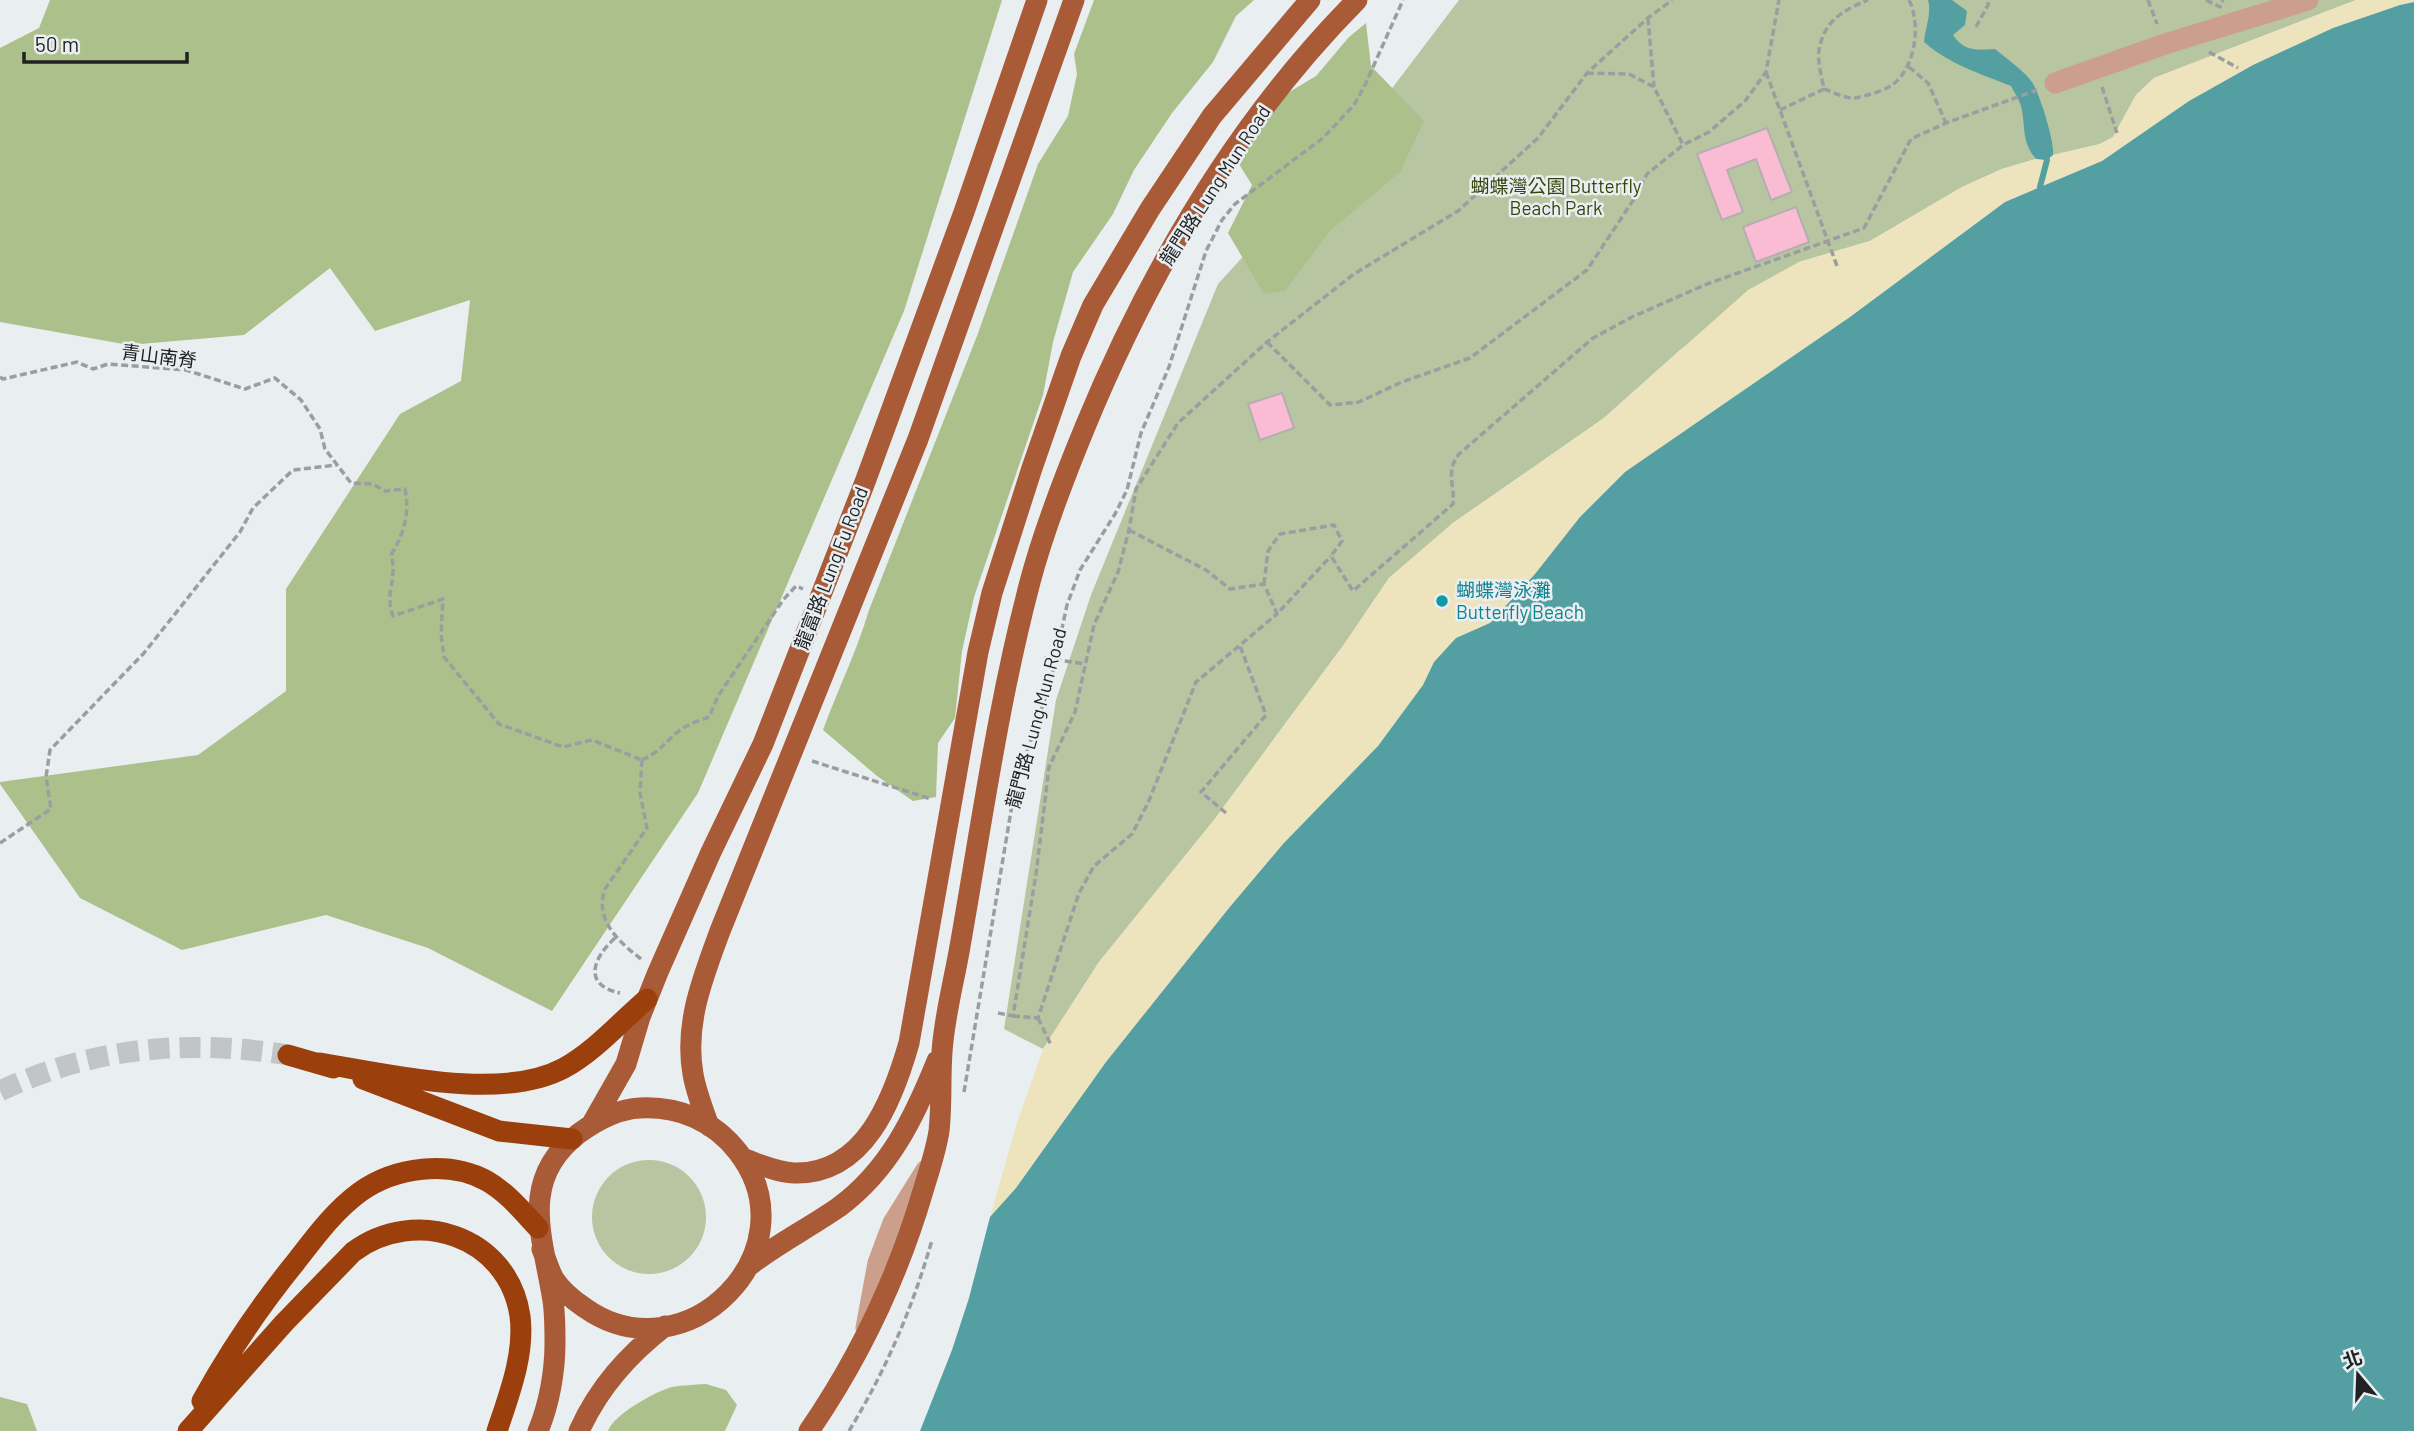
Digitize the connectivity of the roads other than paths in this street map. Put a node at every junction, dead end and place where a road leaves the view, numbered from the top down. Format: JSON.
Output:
{"nodes":[{"id":1,"x":1037,"y":0,"type":"edge"},
{"id":2,"x":1074,"y":0,"type":"edge"},
{"id":3,"x":1310,"y":0,"type":"edge"},
{"id":4,"x":1357,"y":0,"type":"edge"},
{"id":5,"x":2308,"y":0,"type":"edge"},
{"id":6,"x":2055,"y":83,"type":"road end"},
{"id":7,"x":639,"y":997,"type":"junction"},
{"id":8,"x":909,"y":1043,"type":"joint"},
{"id":9,"x":942,"y":1048,"type":"junction"},
{"id":10,"x":288,"y":1055,"type":"tunnel mouth"},
{"id":11,"x":320,"y":1063,"type":"junction"},
{"id":12,"x":593,"y":1122,"type":"junction"},
{"id":13,"x":709,"y":1126,"type":"junction"},
{"id":14,"x":572,"y":1139,"type":"junction"},
{"id":15,"x":742,"y":1158,"type":"junction"},
{"id":16,"x":540,"y":1239,"type":"junction"},
{"id":17,"x":747,"y":1267,"type":"junction"},
{"id":18,"x":666,"y":1326,"type":"junction"},
{"id":19,"x":186,"y":1431,"type":"edge"},
{"id":20,"x":498,"y":1431,"type":"edge"},
{"id":21,"x":538,"y":1431,"type":"edge"},
{"id":22,"x":579,"y":1431,"type":"edge"},
{"id":23,"x":809,"y":1431,"type":"edge"}],
"edges":[{"from":1,"to":7,"type":"main road","name":"龍富路 Lung Fu Road"},
{"from":2,"to":13,"type":"main road","name":"龍富路 Lung Fu Road"},
{"from":3,"to":8,"type":"main road","name":"龍門路 Lung Mun Road"},
{"from":4,"to":9,"type":"main road","name":"龍門路 Lung Mun Road"},
{"from":5,"to":6,"type":"street"},
{"from":7,"to":11,"type":"highway"},
{"from":7,"to":12,"type":"main road","name":"龍富路 Lung Fu Road"},
{"from":8,"to":15,"type":"main road","name":"龍富路 Lung Fu Road"},
{"from":9,"to":17,"type":"main road"},
{"from":9,"to":23,"type":"main road","name":"龍門路 Lung Mun Road"},
{"from":10,"to":11,"type":"highway"},
{"from":11,"to":14,"type":"highway"},
{"from":12,"to":13,"type":"main road","name":"龍富路 Lung Fu Road"},
{"from":12,"to":14,"type":"main road","name":"龍富路 Lung Fu Road"},
{"from":13,"to":15,"type":"main road","name":"龍富路 Lung Fu Road"},
{"from":14,"to":16,"type":"main road","name":"龍富路 Lung Fu Road"},
{"from":15,"to":17,"type":"main road","name":"龍富路 Lung Fu Road"},
{"from":16,"to":18,"type":"main road","name":"龍富路 Lung Fu Road"},
{"from":16,"to":19,"type":"highway"},
{"from":16,"to":21,"type":"main road","name":"龍富路 Lung Fu Road"},
{"from":17,"to":18,"type":"main road","name":"龍富路 Lung Fu Road"},
{"from":18,"to":22,"type":"main road"},
{"from":19,"to":20,"type":"highway"}]}
